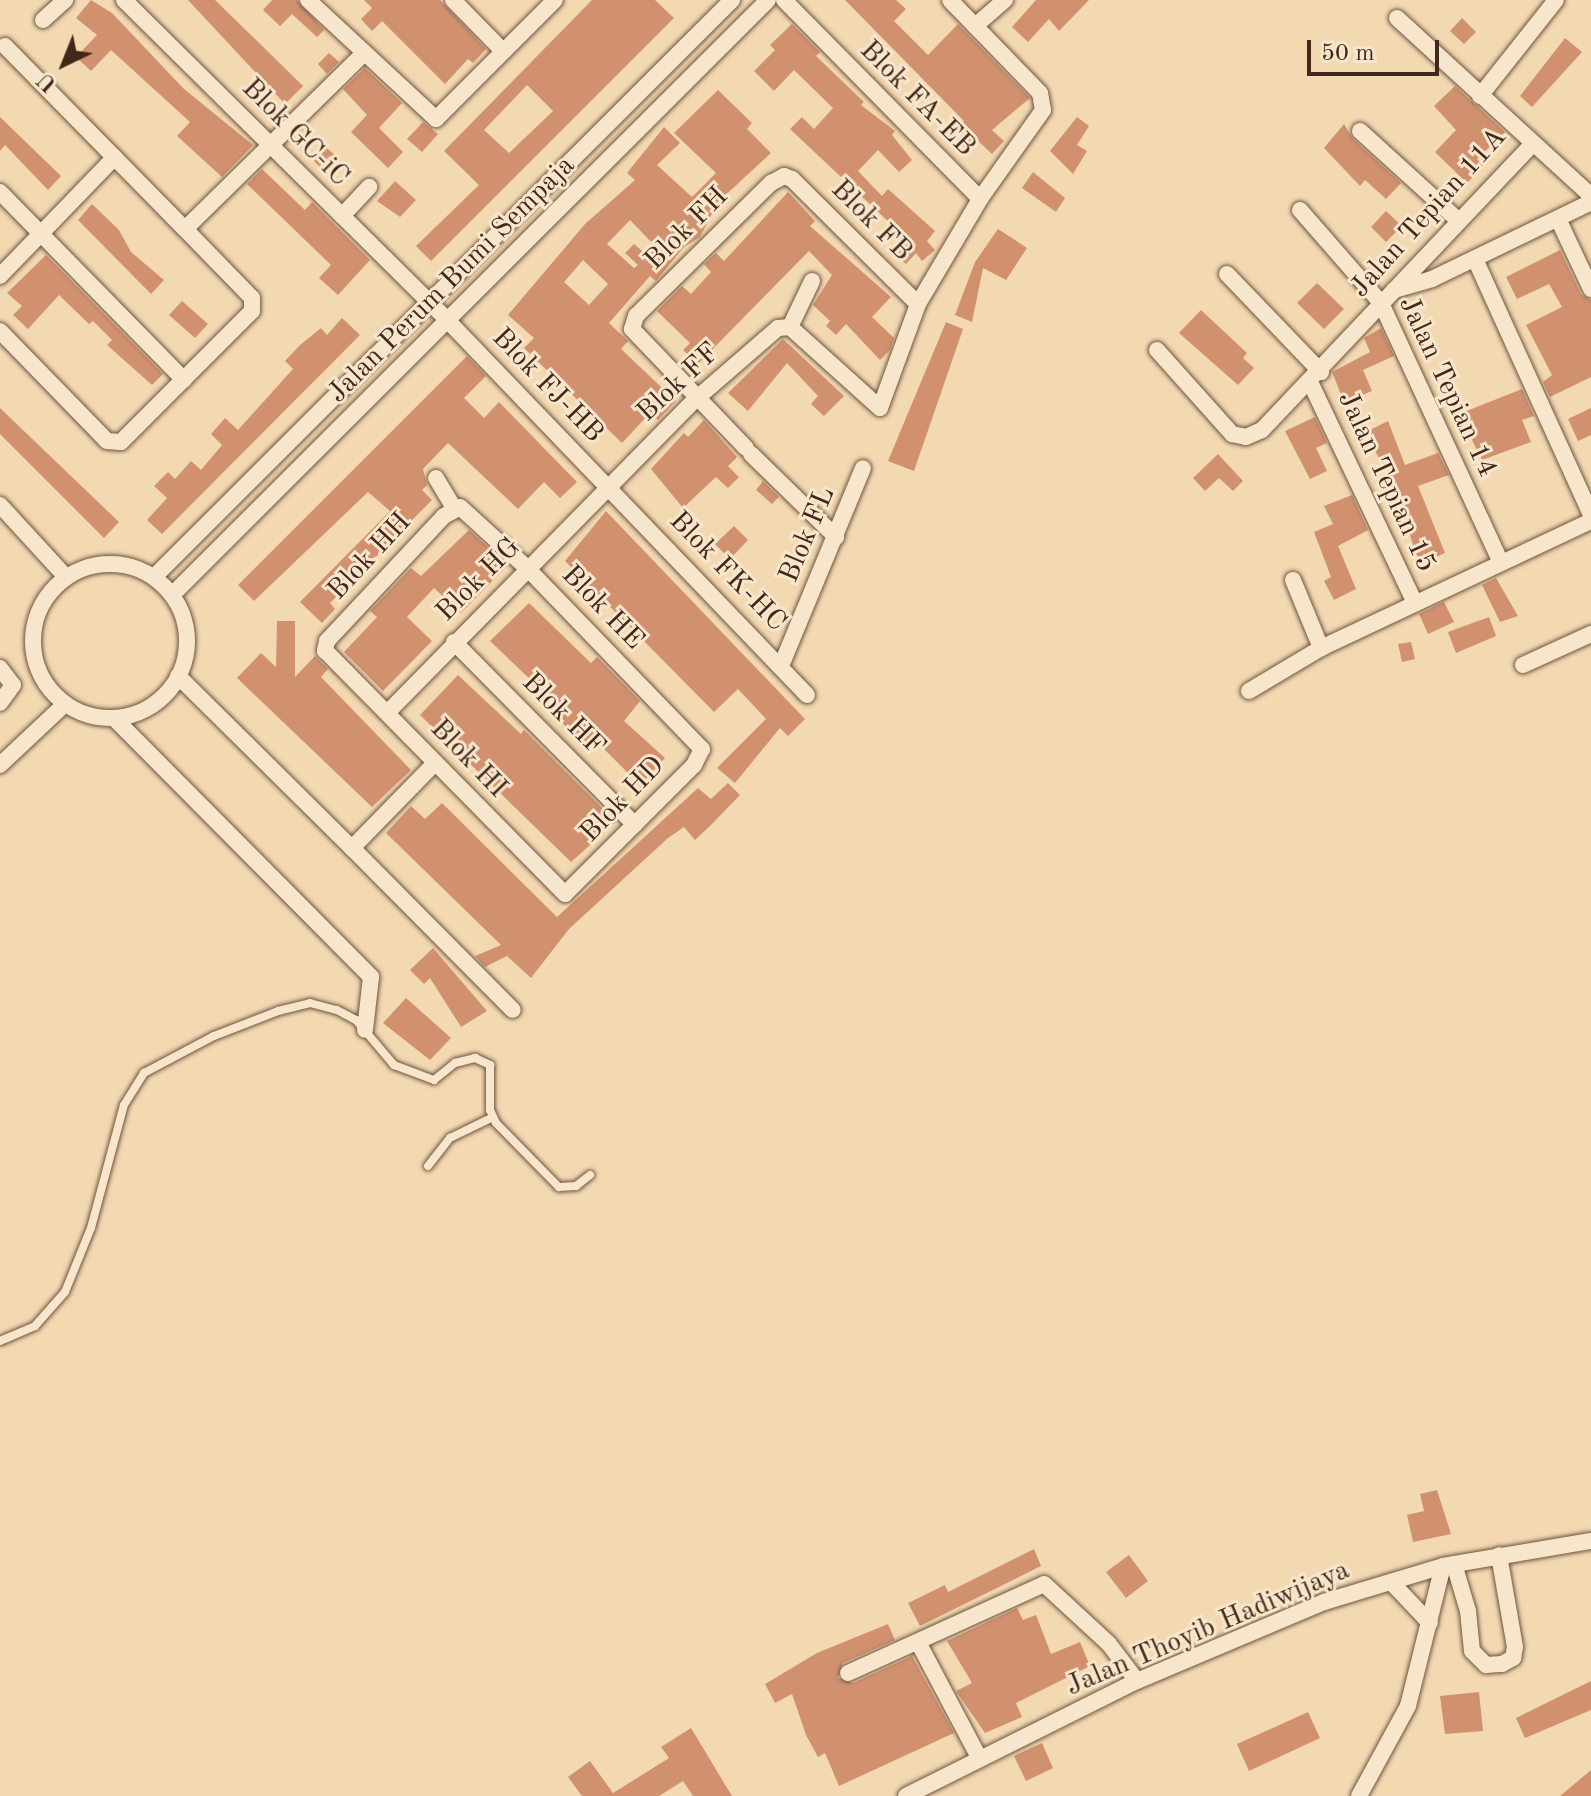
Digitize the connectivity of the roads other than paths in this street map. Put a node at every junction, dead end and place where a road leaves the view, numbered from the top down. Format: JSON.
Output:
{"nodes":[{"id":1,"x":65,"y":0,"type":"edge"},
{"id":2,"x":124,"y":0,"type":"edge"},
{"id":3,"x":308,"y":0,"type":"edge"},
{"id":4,"x":453,"y":0,"type":"edge"},
{"id":5,"x":555,"y":0,"type":"edge"},
{"id":6,"x":732,"y":0,"type":"edge"},
{"id":7,"x":768,"y":0,"type":"edge"},
{"id":8,"x":784,"y":0,"type":"edge"},
{"id":9,"x":950,"y":0,"type":"edge"},
{"id":10,"x":1005,"y":0,"type":"edge"},
{"id":11,"x":1556,"y":0,"type":"edge"},
{"id":12,"x":1397,"y":18,"type":"dead end"},
{"id":13,"x":43,"y":20,"type":"dead end"},
{"id":14,"x":975,"y":26,"type":"junction"},
{"id":15,"x":5,"y":46,"type":"dead end"},
{"id":16,"x":503,"y":51,"type":"junction"},
{"id":17,"x":362,"y":55,"type":"junction"},
{"id":18,"x":1480,"y":96,"type":"junction"},
{"id":19,"x":1360,"y":131,"type":"dead end"},
{"id":20,"x":1532,"y":144,"type":"junction"},
{"id":21,"x":271,"y":145,"type":"junction"},
{"id":22,"x":115,"y":157,"type":"junction"},
{"id":23,"x":787,"y":177,"type":"joint"},
{"id":24,"x":369,"y":187,"type":"dead end"},
{"id":25,"x":0,"y":192,"type":"edge"},
{"id":26,"x":1591,"y":196,"type":"edge"},
{"id":27,"x":980,"y":199,"type":"junction"},
{"id":28,"x":1591,"y":202,"type":"edge"},
{"id":29,"x":1300,"y":210,"type":"dead end"},
{"id":30,"x":342,"y":216,"type":"junction"},
{"id":31,"x":1459,"y":221,"type":"junction"},
{"id":32,"x":1559,"y":221,"type":"junction"},
{"id":33,"x":185,"y":229,"type":"junction"},
{"id":34,"x":43,"y":235,"type":"junction"},
{"id":35,"x":1475,"y":259,"type":"junction"},
{"id":36,"x":1227,"y":274,"type":"dead end"},
{"id":37,"x":0,"y":276,"type":"edge"},
{"id":38,"x":812,"y":281,"type":"dead end"},
{"id":39,"x":1591,"y":289,"type":"edge"},
{"id":40,"x":1394,"y":290,"type":"junction"},
{"id":41,"x":428,"y":303,"type":"junction"},
{"id":42,"x":1381,"y":303,"type":"junction"},
{"id":43,"x":918,"y":304,"type":"junction"},
{"id":44,"x":449,"y":322,"type":"junction"},
{"id":45,"x":790,"y":327,"type":"junction"},
{"id":46,"x":0,"y":331,"type":"edge"},
{"id":47,"x":1157,"y":350,"type":"dead end"},
{"id":48,"x":1316,"y":378,"type":"junction"},
{"id":49,"x":184,"y":380,"type":"junction"},
{"id":50,"x":696,"y":399,"type":"junction"},
{"id":51,"x":863,"y":468,"type":"dead end"},
{"id":52,"x":436,"y":478,"type":"dead end"},
{"id":53,"x":609,"y":486,"type":"junction"},
{"id":54,"x":0,"y":505,"type":"edge"},
{"id":55,"x":461,"y":510,"type":"junction"},
{"id":56,"x":1591,"y":515,"type":"edge"},
{"id":57,"x":1591,"y":521,"type":"edge"},
{"id":58,"x":836,"y":537,"type":"junction"},
{"id":59,"x":1500,"y":560,"type":"junction"},
{"id":60,"x":527,"y":568,"type":"junction"},
{"id":61,"x":66,"y":577,"type":"junction"},
{"id":62,"x":154,"y":577,"type":"junction"},
{"id":63,"x":1293,"y":580,"type":"dead end"},
{"id":64,"x":172,"y":595,"type":"junction"},
{"id":65,"x":1415,"y":603,"type":"junction"},
{"id":66,"x":1591,"y":634,"type":"edge"},
{"id":67,"x":454,"y":642,"type":"junction"},
{"id":68,"x":1321,"y":648,"type":"junction"},
{"id":69,"x":328,"y":656,"type":"joint"},
{"id":70,"x":1523,"y":665,"type":"dead end"},
{"id":71,"x":781,"y":666,"type":"junction"},
{"id":72,"x":0,"y":668,"type":"edge"},
{"id":73,"x":178,"y":676,"type":"junction"},
{"id":74,"x":1249,"y":691,"type":"dead end"},
{"id":75,"x":807,"y":695,"type":"dead end"},
{"id":76,"x":0,"y":703,"type":"edge"},
{"id":77,"x":64,"y":705,"type":"junction"},
{"id":78,"x":388,"y":712,"type":"junction"},
{"id":79,"x":114,"y":718,"type":"junction"},
{"id":80,"x":697,"y":743,"type":"joint"},
{"id":81,"x":435,"y":763,"type":"junction"},
{"id":82,"x":0,"y":765,"type":"edge"},
{"id":83,"x":635,"y":825,"type":"junction"},
{"id":84,"x":352,"y":848,"type":"junction"},
{"id":85,"x":572,"y":891,"type":"joint"},
{"id":86,"x":513,"y":1010,"type":"dead end"},
{"id":87,"x":365,"y":1030,"type":"junction"},
{"id":88,"x":491,"y":1118,"type":"junction"},
{"id":89,"x":428,"y":1166,"type":"dead end"},
{"id":90,"x":590,"y":1175,"type":"dead end"},
{"id":91,"x":0,"y":1341,"type":"edge"},
{"id":92,"x":1591,"y":1541,"type":"edge"},
{"id":93,"x":1499,"y":1555,"type":"junction"},
{"id":94,"x":1449,"y":1565,"type":"junction"},
{"id":95,"x":1392,"y":1583,"type":"junction"},
{"id":96,"x":1430,"y":1623,"type":"junction"},
{"id":97,"x":919,"y":1644,"type":"junction"},
{"id":98,"x":848,"y":1673,"type":"dead end"},
{"id":99,"x":1137,"y":1681,"type":"junction"},
{"id":100,"x":980,"y":1759,"type":"junction"},
{"id":101,"x":906,"y":1796,"type":"edge"},
{"id":102,"x":1359,"y":1796,"type":"edge"}],
"edges":[{"from":1,"to":13,"type":"street"},
{"from":2,"to":21,"type":"street","name":"Blok GC-iC"},
{"from":3,"to":17,"type":"street"},
{"from":4,"to":16,"type":"street"},
{"from":5,"to":16,"type":"street"},
{"from":6,"to":41,"type":"street","name":"Jalan Perum Bumi Sempaja"},
{"from":7,"to":44,"type":"street","name":"Jalan Perum Bumi Sempaja"},
{"from":8,"to":27,"type":"street","name":"Blok FA-EB"},
{"from":9,"to":14,"type":"street"},
{"from":10,"to":14,"type":"street"},
{"from":11,"to":18,"type":"street"},
{"from":12,"to":18,"type":"street","name":"Jalan Tepian 11A"},
{"from":14,"to":27,"type":"street"},
{"from":15,"to":22,"type":"street"},
{"from":16,"to":17,"type":"street"},
{"from":17,"to":21,"type":"street"},
{"from":18,"to":20,"type":"street","name":"Jalan Tepian 11A"},
{"from":19,"to":31,"type":"street"},
{"from":20,"to":26,"type":"street"},
{"from":20,"to":31,"type":"street","name":"Jalan Tepian 11A"},
{"from":21,"to":30,"type":"street","name":"Blok GC-iC"},
{"from":21,"to":33,"type":"street"},
{"from":22,"to":33,"type":"street"},
{"from":22,"to":34,"type":"street"},
{"from":23,"to":43,"type":"street","name":"Blok FB"},
{"from":23,"to":50,"type":"street","name":"Blok FH"},
{"from":24,"to":30,"type":"street"},
{"from":25,"to":34,"type":"street"},
{"from":27,"to":43,"type":"street"},
{"from":28,"to":32,"type":"street"},
{"from":29,"to":42,"type":"street","name":"Jalan Tepian 14"},
{"from":30,"to":41,"type":"street","name":"Blok GC-iC"},
{"from":31,"to":40,"type":"street","name":"Jalan Tepian 11A"},
{"from":32,"to":35,"type":"street"},
{"from":32,"to":39,"type":"street"},
{"from":33,"to":49,"type":"street"},
{"from":34,"to":37,"type":"street"},
{"from":34,"to":49,"type":"street"},
{"from":35,"to":40,"type":"street"},
{"from":35,"to":56,"type":"street"},
{"from":36,"to":48,"type":"street","name":"Jalan Tepian 15"},
{"from":38,"to":45,"type":"street"},
{"from":40,"to":42,"type":"street","name":"Jalan Tepian 11A"},
{"from":41,"to":44,"type":"street","name":"Blok GC-iC"},
{"from":41,"to":62,"type":"street","name":"Jalan Perum Bumi Sempaja"},
{"from":42,"to":48,"type":"street","name":"Jalan Tepian 11A"},
{"from":42,"to":59,"type":"street","name":"Jalan Tepian 14"},
{"from":43,"to":45,"type":"street"},
{"from":44,"to":53,"type":"street","name":"Blok FJ-HB"},
{"from":44,"to":64,"type":"street","name":"Jalan Perum Bumi Sempaja"},
{"from":45,"to":50,"type":"street","name":"Blok FF"},
{"from":46,"to":49,"type":"street"},
{"from":47,"to":48,"type":"street","name":"Jalan Tepian 11A"},
{"from":48,"to":65,"type":"street","name":"Jalan Tepian 15"},
{"from":50,"to":53,"type":"street","name":"Blok FF"},
{"from":50,"to":58,"type":"street"},
{"from":51,"to":58,"type":"street","name":"Blok FL"},
{"from":52,"to":55,"type":"street","name":"Blok HE"},
{"from":53,"to":60,"type":"street","name":"Blok HG"},
{"from":53,"to":71,"type":"street","name":"Blok FK-HC"},
{"from":54,"to":61,"type":"street"},
{"from":55,"to":60,"type":"street","name":"Blok HE"},
{"from":55,"to":69,"type":"street","name":"Blok HH"},
{"from":57,"to":59,"type":"street"},
{"from":58,"to":71,"type":"street","name":"Blok FL"},
{"from":59,"to":65,"type":"street"},
{"from":60,"to":67,"type":"street","name":"Blok HG"},
{"from":60,"to":80,"type":"street","name":"Blok HE"},
{"from":61,"to":62,"type":"street"},
{"from":61,"to":77,"type":"street"},
{"from":62,"to":64,"type":"street"},
{"from":63,"to":68,"type":"street"},
{"from":64,"to":73,"type":"street"},
{"from":65,"to":68,"type":"street"},
{"from":66,"to":70,"type":"street"},
{"from":67,"to":78,"type":"street","name":"Blok HG"},
{"from":67,"to":83,"type":"street","name":"Blok HF"},
{"from":68,"to":74,"type":"street"},
{"from":69,"to":78,"type":"street","name":"Blok HI"},
{"from":71,"to":75,"type":"street","name":"Blok FK-HC"},
{"from":72,"to":76,"type":"street"},
{"from":73,"to":79,"type":"street"},
{"from":73,"to":84,"type":"street"},
{"from":77,"to":79,"type":"street"},
{"from":77,"to":82,"type":"street"},
{"from":78,"to":81,"type":"street","name":"Blok HI"},
{"from":79,"to":87,"type":"street"},
{"from":80,"to":83,"type":"street","name":"Blok HD"},
{"from":81,"to":84,"type":"street"},
{"from":81,"to":85,"type":"street","name":"Blok HI"},
{"from":83,"to":85,"type":"street","name":"Blok HD"},
{"from":84,"to":86,"type":"street"},
{"from":87,"to":88,"type":"lane"},
{"from":87,"to":91,"type":"lane"},
{"from":88,"to":89,"type":"lane"},
{"from":88,"to":90,"type":"lane"},
{"from":92,"to":93,"type":"street","name":"Jalan Thoyib Hadiwijaya"},
{"from":93,"to":94,"type":"street","name":"Jalan Thoyib Hadiwijaya"},
{"from":93,"to":94,"type":"street"},
{"from":94,"to":95,"type":"street","name":"Jalan Thoyib Hadiwijaya"},
{"from":94,"to":96,"type":"street"},
{"from":95,"to":96,"type":"street"},
{"from":95,"to":99,"type":"street","name":"Jalan Thoyib Hadiwijaya"},
{"from":96,"to":102,"type":"street"},
{"from":97,"to":98,"type":"street"},
{"from":97,"to":99,"type":"street"},
{"from":97,"to":100,"type":"street"},
{"from":99,"to":100,"type":"street","name":"Jalan Thoyib Hadiwijaya"},
{"from":100,"to":101,"type":"street","name":"Jalan Thoyib Hadiwijaya"}]}
